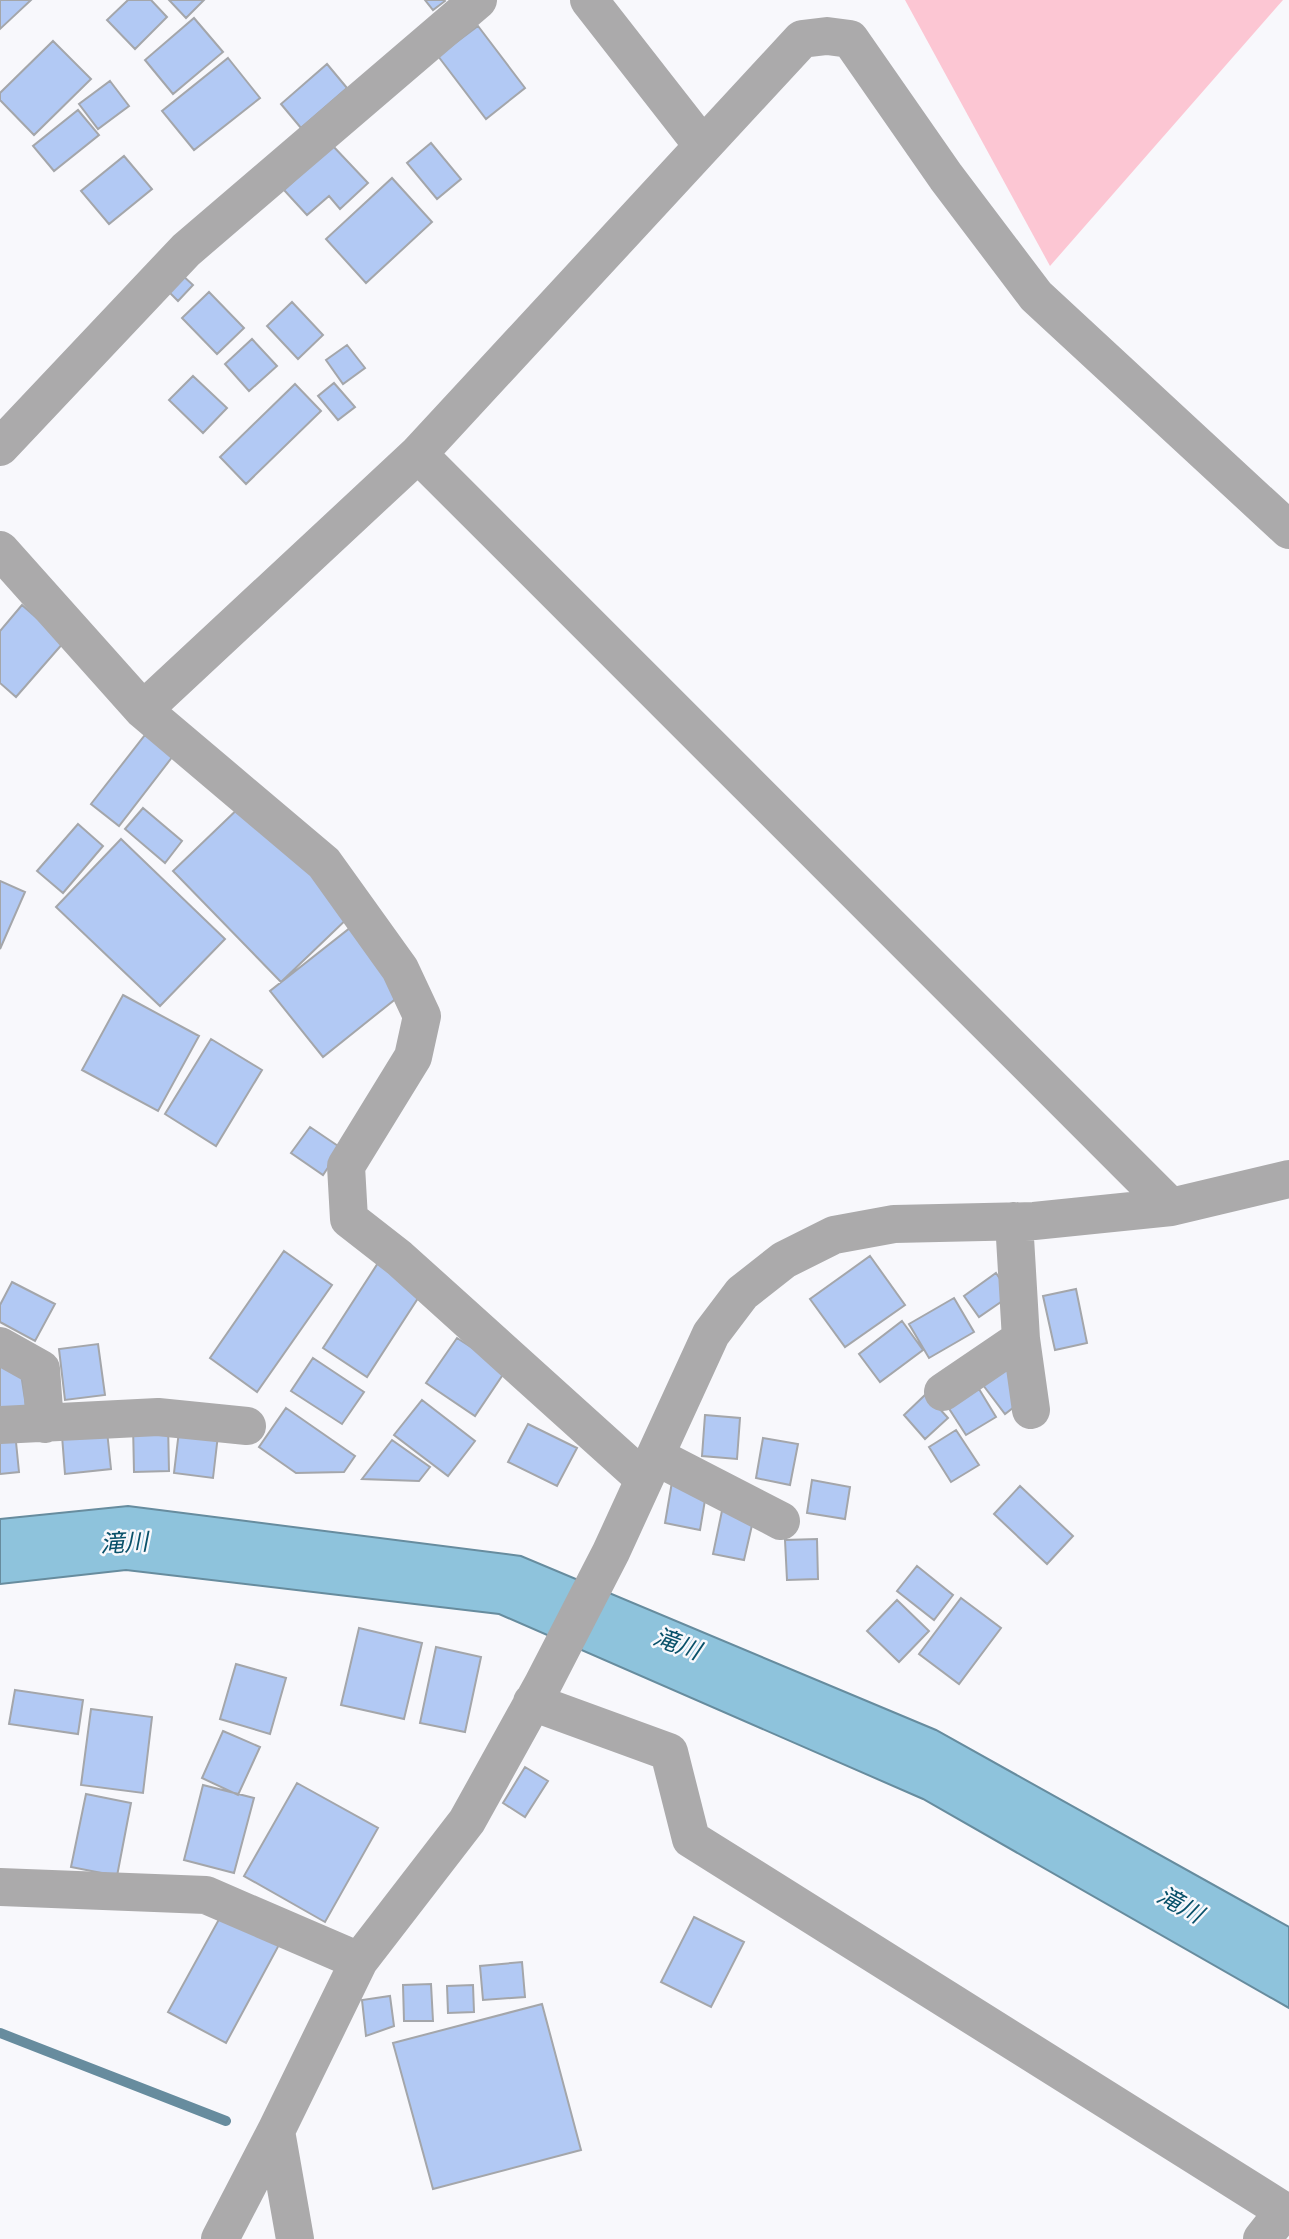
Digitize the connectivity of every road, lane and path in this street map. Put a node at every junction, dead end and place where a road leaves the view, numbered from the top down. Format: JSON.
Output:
{"nodes":[{"id":1,"x":478,"y":0,"type":"edge"},
{"id":2,"x":589,"y":0,"type":"edge"},
{"id":3,"x":703,"y":146,"type":"junction"},
{"id":4,"x":0,"y":447,"type":"edge"},
{"id":5,"x":418,"y":454,"type":"junction"},
{"id":6,"x":1289,"y":530,"type":"edge"},
{"id":7,"x":0,"y":550,"type":"edge"},
{"id":8,"x":143,"y":710,"type":"junction"},
{"id":9,"x":1289,"y":1179,"type":"edge"},
{"id":10,"x":1171,"y":1207,"type":"junction"},
{"id":11,"x":1014,"y":1221,"type":"junction"},
{"id":12,"x":1021,"y":1339,"type":"junction"},
{"id":13,"x":0,"y":1346,"type":"edge"},
{"id":14,"x":943,"y":1392,"type":"dead end"},
{"id":15,"x":1031,"y":1410,"type":"dead end"},
{"id":16,"x":45,"y":1424,"type":"junction"},
{"id":17,"x":0,"y":1425,"type":"edge"},
{"id":18,"x":247,"y":1426,"type":"dead end"},
{"id":19,"x":650,"y":1467,"type":"junction"},
{"id":20,"x":781,"y":1521,"type":"dead end"},
{"id":21,"x":538,"y":1693,"type":"junction"},
{"id":22,"x":0,"y":1887,"type":"edge"},
{"id":23,"x":359,"y":1961,"type":"junction"},
{"id":24,"x":276,"y":2131,"type":"junction"},
{"id":25,"x":220,"y":2239,"type":"edge"},
{"id":26,"x":295,"y":2239,"type":"edge"},
{"id":27,"x":1262,"y":2239,"type":"edge"}],
"edges":[{"from":1,"to":4,"type":"street"},
{"from":2,"to":3,"type":"street"},
{"from":3,"to":5,"type":"street"},
{"from":3,"to":6,"type":"street"},
{"from":5,"to":8,"type":"street"},
{"from":5,"to":10,"type":"street"},
{"from":7,"to":8,"type":"street"},
{"from":8,"to":19,"type":"street"},
{"from":9,"to":10,"type":"street"},
{"from":10,"to":11,"type":"street"},
{"from":11,"to":12,"type":"street"},
{"from":11,"to":19,"type":"street"},
{"from":12,"to":14,"type":"street"},
{"from":12,"to":15,"type":"street"},
{"from":13,"to":16,"type":"street"},
{"from":16,"to":17,"type":"street"},
{"from":16,"to":18,"type":"street"},
{"from":19,"to":20,"type":"street"},
{"from":19,"to":21,"type":"street"},
{"from":21,"to":23,"type":"street"},
{"from":21,"to":27,"type":"street"},
{"from":22,"to":23,"type":"street"},
{"from":23,"to":24,"type":"street"},
{"from":24,"to":25,"type":"street"},
{"from":24,"to":26,"type":"street"}]}
